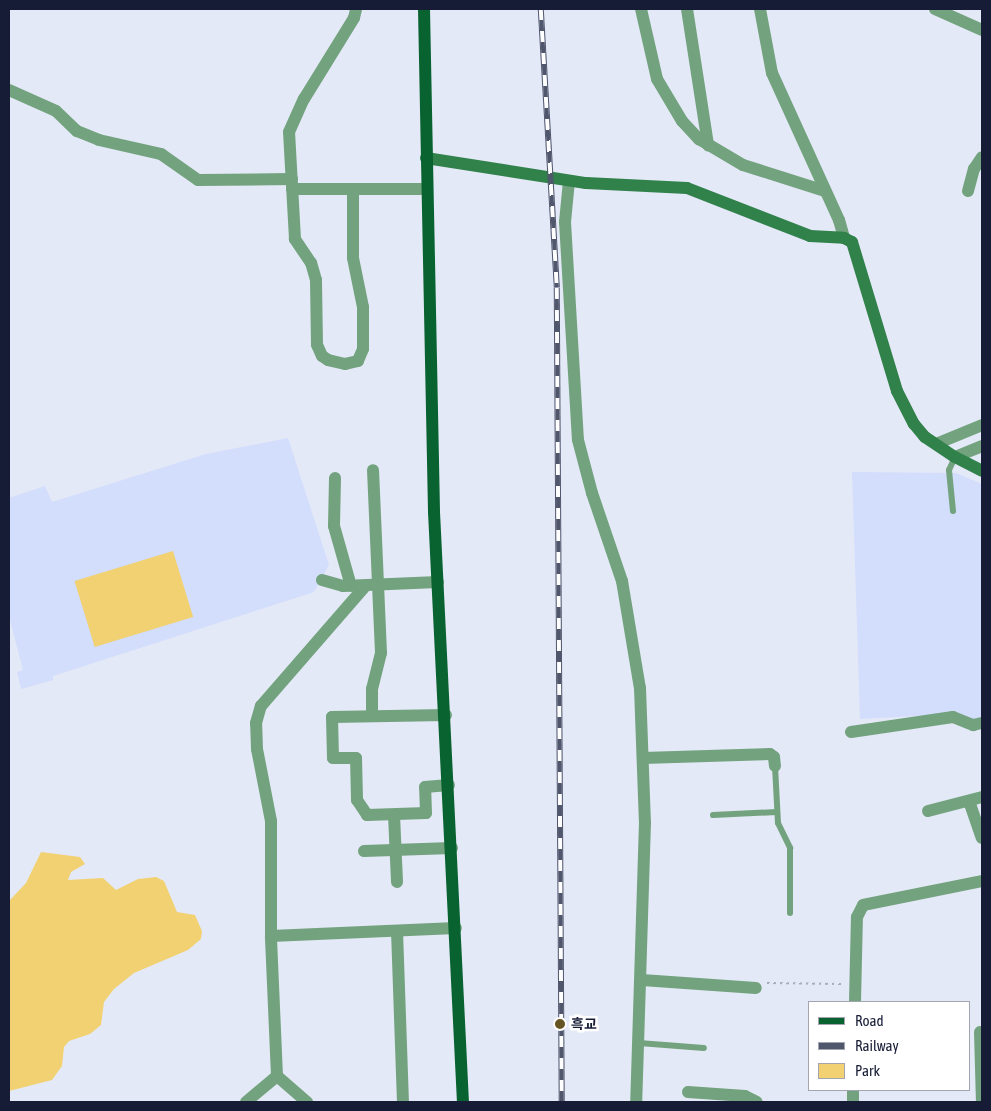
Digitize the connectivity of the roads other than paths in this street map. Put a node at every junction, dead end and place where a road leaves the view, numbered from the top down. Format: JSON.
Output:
{"nodes":[{"id":1,"x":356,"y":9,"type":"edge"},
{"id":2,"x":424,"y":9,"type":"edge"},
{"id":3,"x":641,"y":9,"type":"edge"},
{"id":4,"x":687,"y":9,"type":"edge"},
{"id":5,"x":760,"y":9,"type":"edge"},
{"id":6,"x":935,"y":9,"type":"edge"},
{"id":7,"x":982,"y":30,"type":"edge"},
{"id":8,"x":9,"y":90,"type":"edge"},
{"id":9,"x":708,"y":145,"type":"junction"},
{"id":10,"x":982,"y":157,"type":"edge"},
{"id":11,"x":426,"y":158,"type":"junction"},
{"id":12,"x":570,"y":181,"type":"junction"},
{"id":13,"x":292,"y":184,"type":"junction"},
{"id":14,"x":353,"y":189,"type":"junction"},
{"id":15,"x":426,"y":189,"type":"junction"},
{"id":16,"x":968,"y":191,"type":"dead end"},
{"id":17,"x":824,"y":192,"type":"junction"},
{"id":18,"x":844,"y":238,"type":"junction"},
{"id":19,"x":982,"y":425,"type":"edge"},
{"id":20,"x":936,"y":444,"type":"junction"},
{"id":21,"x":982,"y":446,"type":"edge"},
{"id":22,"x":955,"y":458,"type":"junction"},
{"id":23,"x":373,"y":470,"type":"dead end"},
{"id":24,"x":982,"y":470,"type":"edge"},
{"id":25,"x":335,"y":478,"type":"dead end"},
{"id":26,"x":953,"y":511,"type":"dead end"},
{"id":27,"x":322,"y":580,"type":"dead end"},
{"id":28,"x":438,"y":582,"type":"junction"},
{"id":29,"x":373,"y":585,"type":"junction"},
{"id":30,"x":351,"y":586,"type":"junction"},
{"id":31,"x":446,"y":715,"type":"junction"},
{"id":32,"x":372,"y":716,"type":"junction"},
{"id":33,"x":982,"y":723,"type":"edge"},
{"id":34,"x":851,"y":732,"type":"dead end"},
{"id":35,"x":642,"y":758,"type":"junction"},
{"id":36,"x":775,"y":766,"type":"joint"},
{"id":37,"x":449,"y":785,"type":"junction"},
{"id":38,"x":982,"y":797,"type":"edge"},
{"id":39,"x":969,"y":801,"type":"junction"},
{"id":40,"x":928,"y":811,"type":"dead end"},
{"id":41,"x":777,"y":812,"type":"junction"},
{"id":42,"x":394,"y":815,"type":"junction"},
{"id":43,"x":713,"y":815,"type":"dead end"},
{"id":44,"x":982,"y":838,"type":"edge"},
{"id":45,"x":452,"y":848,"type":"junction"},
{"id":46,"x":396,"y":850,"type":"junction"},
{"id":47,"x":364,"y":851,"type":"dead end"},
{"id":48,"x":982,"y":881,"type":"edge"},
{"id":49,"x":398,"y":882,"type":"dead end"},
{"id":50,"x":790,"y":913,"type":"dead end"},
{"id":51,"x":456,"y":928,"type":"junction"},
{"id":52,"x":397,"y":931,"type":"junction"},
{"id":53,"x":271,"y":936,"type":"junction"},
{"id":54,"x":642,"y":980,"type":"junction"},
{"id":55,"x":756,"y":988,"type":"road end"},
{"id":56,"x":855,"y":1001,"type":"edge"},
{"id":57,"x":977,"y":1032,"type":"edge"},
{"id":58,"x":639,"y":1043,"type":"junction"},
{"id":59,"x":704,"y":1048,"type":"dead end"},
{"id":60,"x":277,"y":1076,"type":"junction"},
{"id":61,"x":688,"y":1092,"type":"dead end"},
{"id":62,"x":246,"y":1102,"type":"edge"},
{"id":63,"x":306,"y":1102,"type":"edge"},
{"id":64,"x":403,"y":1102,"type":"edge"},
{"id":65,"x":463,"y":1102,"type":"edge"},
{"id":66,"x":636,"y":1102,"type":"edge"},
{"id":67,"x":757,"y":1102,"type":"edge"},
{"id":68,"x":982,"y":1102,"type":"edge"}],
"edges":[{"from":1,"to":13,"type":"street"},
{"from":2,"to":11,"type":"main road"},
{"from":3,"to":9,"type":"street"},
{"from":4,"to":9,"type":"street"},
{"from":5,"to":17,"type":"street"},
{"from":6,"to":7,"type":"street"},
{"from":8,"to":13,"type":"street"},
{"from":9,"to":17,"type":"street"},
{"from":10,"to":16,"type":"street"},
{"from":11,"to":12,"type":"main road"},
{"from":11,"to":15,"type":"main road"},
{"from":12,"to":18,"type":"main road"},
{"from":12,"to":35,"type":"street"},
{"from":13,"to":14,"type":"street"},
{"from":13,"to":14,"type":"street"},
{"from":14,"to":15,"type":"street"},
{"from":15,"to":28,"type":"main road"},
{"from":17,"to":18,"type":"street"},
{"from":18,"to":20,"type":"main road"},
{"from":19,"to":20,"type":"street"},
{"from":20,"to":22,"type":"main road"},
{"from":21,"to":22,"type":"street"},
{"from":22,"to":24,"type":"main road"},
{"from":22,"to":26,"type":"lane"},
{"from":23,"to":29,"type":"street"},
{"from":25,"to":30,"type":"street"},
{"from":27,"to":30,"type":"street"},
{"from":28,"to":29,"type":"street"},
{"from":28,"to":31,"type":"main road"},
{"from":29,"to":30,"type":"street"},
{"from":29,"to":32,"type":"street"},
{"from":29,"to":53,"type":"street"},
{"from":31,"to":32,"type":"street"},
{"from":31,"to":37,"type":"main road"},
{"from":32,"to":42,"type":"street"},
{"from":33,"to":34,"type":"street"},
{"from":35,"to":36,"type":"street"},
{"from":35,"to":54,"type":"street"},
{"from":36,"to":41,"type":"lane"},
{"from":37,"to":42,"type":"street"},
{"from":37,"to":45,"type":"main road"},
{"from":38,"to":39,"type":"street"},
{"from":39,"to":40,"type":"street"},
{"from":39,"to":44,"type":"street"},
{"from":41,"to":43,"type":"lane"},
{"from":41,"to":50,"type":"lane"},
{"from":42,"to":46,"type":"street"},
{"from":45,"to":46,"type":"street"},
{"from":45,"to":51,"type":"main road"},
{"from":46,"to":47,"type":"street"},
{"from":46,"to":49,"type":"street"},
{"from":48,"to":56,"type":"street"},
{"from":51,"to":52,"type":"street"},
{"from":51,"to":65,"type":"main road"},
{"from":52,"to":53,"type":"street"},
{"from":52,"to":64,"type":"street"},
{"from":53,"to":60,"type":"street"},
{"from":54,"to":55,"type":"street"},
{"from":54,"to":58,"type":"street"},
{"from":57,"to":68,"type":"street"},
{"from":58,"to":59,"type":"lane"},
{"from":58,"to":66,"type":"street"},
{"from":60,"to":62,"type":"street"},
{"from":60,"to":63,"type":"street"},
{"from":61,"to":67,"type":"street"}]}
